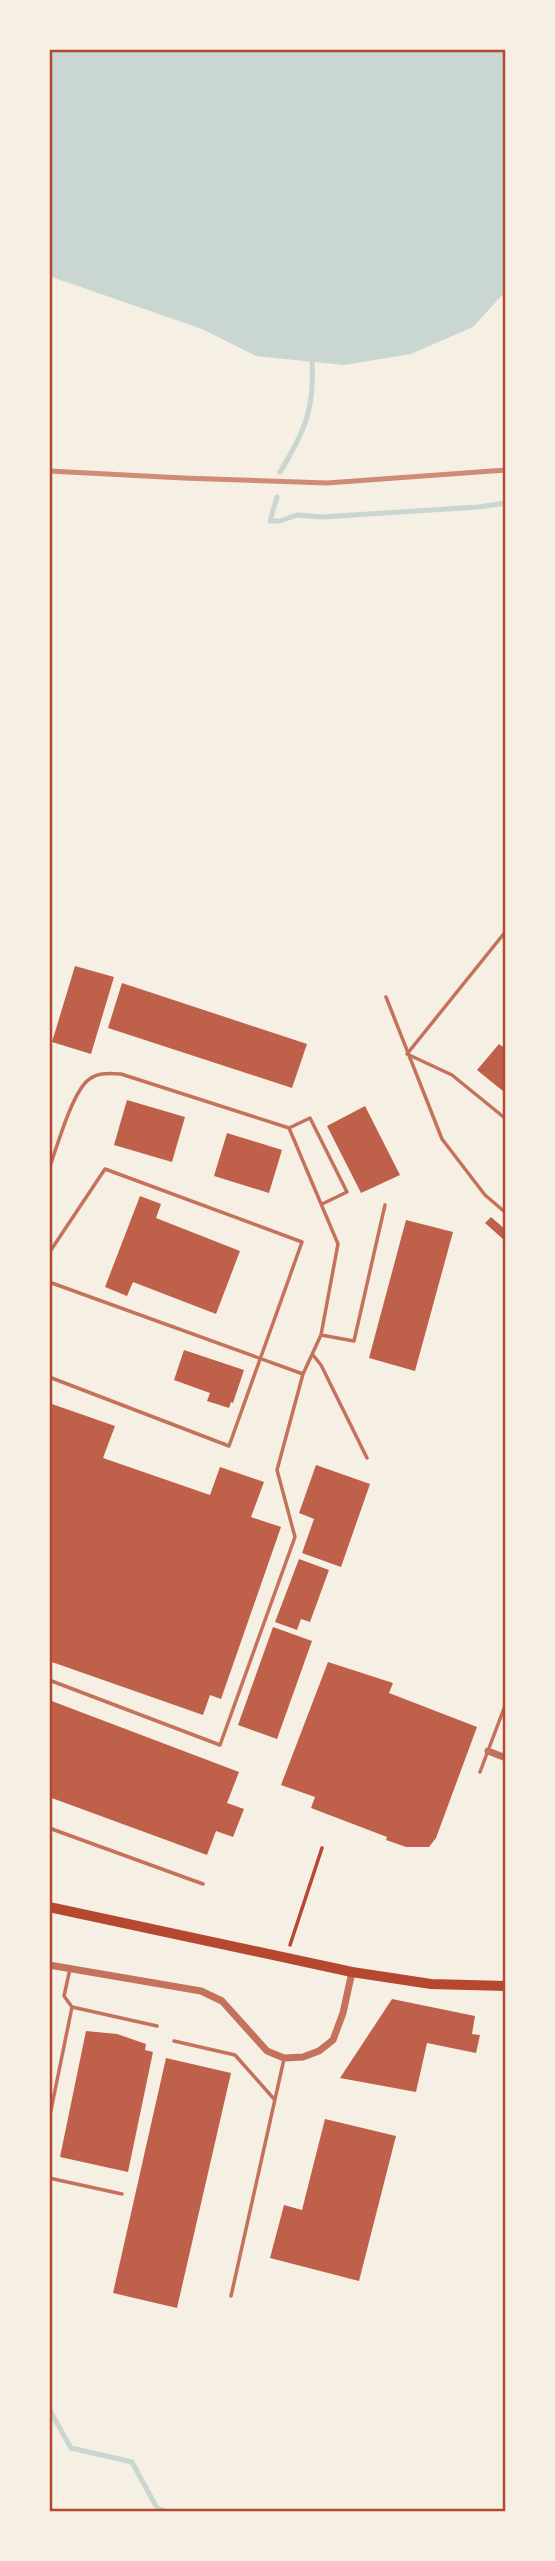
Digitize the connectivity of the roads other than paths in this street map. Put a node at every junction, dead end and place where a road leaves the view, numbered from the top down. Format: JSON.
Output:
{"nodes":[{"id":1,"x":506,"y":931,"type":"edge"},
{"id":2,"x":386,"y":997,"type":"dead end"},
{"id":3,"x":407,"y":1054,"type":"junction"},
{"id":4,"x":506,"y":1119,"type":"edge"},
{"id":5,"x":289,"y":1128,"type":"junction"},
{"id":6,"x":49,"y":1150,"type":"edge"},
{"id":7,"x":55,"y":1152,"type":"junction"},
{"id":8,"x":49,"y":1169,"type":"edge"},
{"id":9,"x":322,"y":1204,"type":"junction"},
{"id":10,"x":385,"y":1205,"type":"dead end"},
{"id":11,"x":506,"y":1213,"type":"edge"},
{"id":12,"x":49,"y":1253,"type":"edge"},
{"id":13,"x":49,"y":1283,"type":"edge"},
{"id":14,"x":321,"y":1335,"type":"junction"},
{"id":15,"x":313,"y":1355,"type":"junction"},
{"id":16,"x":261,"y":1359,"type":"junction"},
{"id":17,"x":303,"y":1374,"type":"junction"},
{"id":18,"x":49,"y":1377,"type":"edge"},
{"id":19,"x":367,"y":1458,"type":"dead end"},
{"id":20,"x":49,"y":1680,"type":"edge"},
{"id":21,"x":506,"y":1703,"type":"edge"},
{"id":22,"x":488,"y":1751,"type":"junction"},
{"id":23,"x":506,"y":1758,"type":"edge"},
{"id":24,"x":480,"y":1772,"type":"dead end"},
{"id":25,"x":49,"y":1828,"type":"edge"},
{"id":26,"x":203,"y":1884,"type":"dead end"},
{"id":27,"x":49,"y":1908,"type":"edge"},
{"id":28,"x":49,"y":1965,"type":"edge"},
{"id":29,"x":70,"y":1969,"type":"junction"},
{"id":30,"x":352,"y":1972,"type":"junction"},
{"id":31,"x":506,"y":1986,"type":"edge"},
{"id":32,"x":72,"y":2007,"type":"junction"},
{"id":33,"x":157,"y":2026,"type":"dead end"},
{"id":34,"x":174,"y":2041,"type":"dead end"},
{"id":35,"x":284,"y":2058,"type":"junction"},
{"id":36,"x":274,"y":2099,"type":"junction"},
{"id":37,"x":49,"y":2120,"type":"edge"},
{"id":38,"x":49,"y":2178,"type":"edge"},
{"id":39,"x":122,"y":2194,"type":"dead end"},
{"id":40,"x":231,"y":2296,"type":"dead end"}],
"edges":[{"from":1,"to":3,"type":"lane"},
{"from":2,"to":3,"type":"lane"},
{"from":3,"to":4,"type":"lane"},
{"from":3,"to":11,"type":"lane"},
{"from":5,"to":7,"type":"lane"},
{"from":5,"to":9,"type":"lane"},
{"from":5,"to":9,"type":"lane"},
{"from":6,"to":7,"type":"lane"},
{"from":7,"to":8,"type":"lane"},
{"from":9,"to":14,"type":"lane"},
{"from":10,"to":14,"type":"lane"},
{"from":12,"to":16,"type":"lane"},
{"from":13,"to":16,"type":"lane"},
{"from":14,"to":15,"type":"lane"},
{"from":15,"to":17,"type":"lane"},
{"from":15,"to":19,"type":"lane"},
{"from":16,"to":17,"type":"lane"},
{"from":16,"to":18,"type":"lane"},
{"from":17,"to":20,"type":"lane"},
{"from":21,"to":22,"type":"lane"},
{"from":22,"to":23,"type":"street"},
{"from":22,"to":24,"type":"lane"},
{"from":25,"to":26,"type":"lane"},
{"from":27,"to":30,"type":"main road"},
{"from":28,"to":29,"type":"street"},
{"from":29,"to":32,"type":"lane"},
{"from":29,"to":35,"type":"street"},
{"from":30,"to":31,"type":"main road"},
{"from":30,"to":35,"type":"street"},
{"from":32,"to":33,"type":"lane"},
{"from":32,"to":37,"type":"lane"},
{"from":34,"to":36,"type":"lane"},
{"from":35,"to":36,"type":"lane"},
{"from":36,"to":40,"type":"lane"},
{"from":38,"to":39,"type":"lane"}]}
